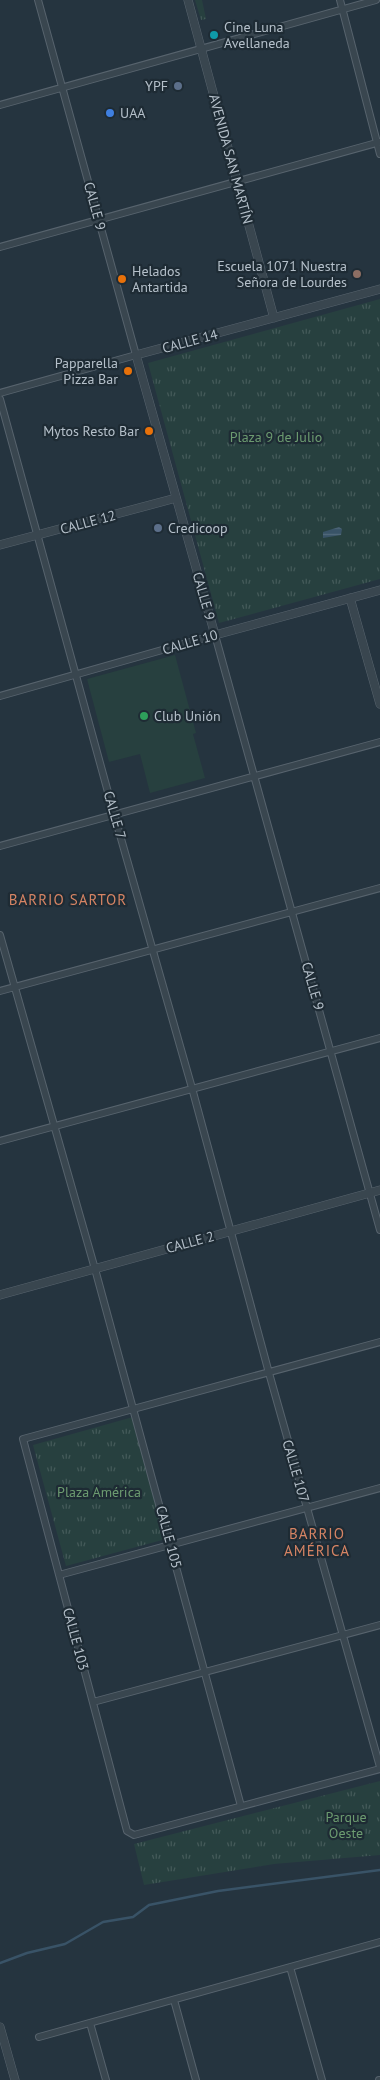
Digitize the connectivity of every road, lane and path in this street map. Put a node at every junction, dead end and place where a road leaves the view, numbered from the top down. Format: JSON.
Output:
{"nodes":[{"id":1,"x":38,"y":0,"type":"edge"},
{"id":2,"x":188,"y":0,"type":"edge"},
{"id":3,"x":340,"y":0,"type":"edge"},
{"id":4,"x":376,"y":0,"type":"edge"},
{"id":5,"x":343,"y":9,"type":"junction"},
{"id":6,"x":201,"y":49,"type":"junction"},
{"id":7,"x":62,"y":88,"type":"junction"},
{"id":8,"x":0,"y":105,"type":"edge"},
{"id":9,"x":379,"y":143,"type":"edge"},
{"id":10,"x":380,"y":154,"type":"edge"},
{"id":11,"x":237,"y":182,"type":"junction"},
{"id":12,"x":99,"y":220,"type":"junction"},
{"id":13,"x":0,"y":247,"type":"edge"},
{"id":14,"x":380,"y":289,"type":"edge"},
{"id":15,"x":274,"y":318,"type":"junction"},
{"id":16,"x":136,"y":355,"type":"junction"},
{"id":17,"x":0,"y":393,"type":"edge"},
{"id":18,"x":0,"y":399,"type":"edge"},
{"id":19,"x":176,"y":498,"type":"junction"},
{"id":20,"x":38,"y":535,"type":"junction"},
{"id":21,"x":0,"y":545,"type":"edge"},
{"id":22,"x":380,"y":590,"type":"edge"},
{"id":23,"x":350,"y":598,"type":"junction"},
{"id":24,"x":215,"y":635,"type":"junction"},
{"id":25,"x":77,"y":674,"type":"junction"},
{"id":26,"x":0,"y":696,"type":"edge"},
{"id":27,"x":380,"y":704,"type":"edge"},
{"id":28,"x":380,"y":742,"type":"edge"},
{"id":29,"x":254,"y":776,"type":"junction"},
{"id":30,"x":114,"y":814,"type":"junction"},
{"id":31,"x":0,"y":846,"type":"edge"},
{"id":32,"x":380,"y":888,"type":"edge"},
{"id":33,"x":292,"y":912,"type":"junction"},
{"id":34,"x":0,"y":935,"type":"edge"},
{"id":35,"x":154,"y":949,"type":"junction"},
{"id":36,"x":15,"y":987,"type":"junction"},
{"id":37,"x":0,"y":991,"type":"edge"},
{"id":38,"x":380,"y":1038,"type":"edge"},
{"id":39,"x":332,"y":1051,"type":"junction"},
{"id":40,"x":192,"y":1088,"type":"junction"},
{"id":41,"x":54,"y":1126,"type":"junction"},
{"id":42,"x":0,"y":1141,"type":"edge"},
{"id":43,"x":380,"y":1190,"type":"edge"},
{"id":44,"x":370,"y":1192,"type":"junction"},
{"id":45,"x":380,"y":1230,"type":"edge"},
{"id":46,"x":231,"y":1231,"type":"junction"},
{"id":47,"x":95,"y":1269,"type":"junction"},
{"id":48,"x":0,"y":1295,"type":"edge"},
{"id":49,"x":380,"y":1342,"type":"edge"},
{"id":50,"x":269,"y":1372,"type":"junction"},
{"id":51,"x":134,"y":1410,"type":"junction"},
{"id":52,"x":380,"y":1488,"type":"edge"},
{"id":53,"x":307,"y":1508,"type":"junction"},
{"id":54,"x":171,"y":1545,"type":"junction"},
{"id":55,"x":59,"y":1575,"type":"junction"},
{"id":56,"x":380,"y":1625,"type":"edge"},
{"id":57,"x":344,"y":1635,"type":"junction"},
{"id":58,"x":204,"y":1672,"type":"junction"},
{"id":59,"x":93,"y":1702,"type":"junction"},
{"id":60,"x":380,"y":1768,"type":"edge"},
{"id":61,"x":241,"y":1806,"type":"junction"},
{"id":62,"x":380,"y":1942,"type":"edge"},
{"id":63,"x":290,"y":1967,"type":"junction"},
{"id":64,"x":174,"y":2000,"type":"junction"},
{"id":65,"x":90,"y":2023,"type":"junction"},
{"id":66,"x":0,"y":2026,"type":"edge"},
{"id":67,"x":39,"y":2037,"type":"dead end"},
{"id":68,"x":15,"y":2080,"type":"edge"},
{"id":69,"x":106,"y":2080,"type":"edge"},
{"id":70,"x":196,"y":2080,"type":"edge"},
{"id":71,"x":322,"y":2080,"type":"edge"}],
"edges":[{"from":1,"to":7,"type":"street","name":"CALLE 9"},
{"from":2,"to":6,"type":"street","name":"AVENIDA SAN MARTÍN"},
{"from":3,"to":5,"type":"street"},
{"from":4,"to":5,"type":"street"},
{"from":5,"to":6,"type":"street"},
{"from":5,"to":9,"type":"street"},
{"from":6,"to":7,"type":"street"},
{"from":6,"to":11,"type":"street","name":"AVENIDA SAN MARTÍN"},
{"from":7,"to":8,"type":"street"},
{"from":7,"to":12,"type":"street","name":"CALLE 9"},
{"from":9,"to":10,"type":"street"},
{"from":9,"to":11,"type":"street"},
{"from":11,"to":12,"type":"street"},
{"from":11,"to":15,"type":"street","name":"AVENIDA SAN MARTÍN"},
{"from":12,"to":13,"type":"street"},
{"from":12,"to":16,"type":"street","name":"CALLE 9"},
{"from":14,"to":15,"type":"street","name":"CALLE 14"},
{"from":15,"to":16,"type":"street","name":"CALLE 14"},
{"from":16,"to":17,"type":"street","name":"CALLE 14"},
{"from":16,"to":19,"type":"street","name":"CALLE 9"},
{"from":18,"to":20,"type":"street","name":"CALLE 7"},
{"from":19,"to":20,"type":"street","name":"CALLE 12"},
{"from":19,"to":24,"type":"street","name":"CALLE 9"},
{"from":20,"to":21,"type":"street","name":"CALLE 12"},
{"from":20,"to":25,"type":"street","name":"CALLE 7"},
{"from":22,"to":23,"type":"street","name":"CALLE 10"},
{"from":23,"to":24,"type":"street","name":"CALLE 10"},
{"from":23,"to":27,"type":"street"},
{"from":24,"to":25,"type":"street","name":"CALLE 10"},
{"from":24,"to":29,"type":"street","name":"CALLE 9"},
{"from":25,"to":26,"type":"street","name":"CALLE 10"},
{"from":25,"to":30,"type":"street","name":"CALLE 7"},
{"from":28,"to":29,"type":"street"},
{"from":29,"to":30,"type":"street"},
{"from":29,"to":33,"type":"street","name":"CALLE 9"},
{"from":30,"to":31,"type":"street"},
{"from":30,"to":35,"type":"street","name":"CALLE 7"},
{"from":32,"to":33,"type":"street"},
{"from":33,"to":35,"type":"street"},
{"from":33,"to":39,"type":"street","name":"CALLE 9"},
{"from":34,"to":36,"type":"street","name":"CALLE 105"},
{"from":35,"to":36,"type":"street"},
{"from":35,"to":40,"type":"street","name":"CALLE 7"},
{"from":36,"to":37,"type":"street"},
{"from":36,"to":41,"type":"street","name":"CALLE 105"},
{"from":38,"to":39,"type":"street"},
{"from":39,"to":40,"type":"street"},
{"from":39,"to":44,"type":"street","name":"CALLE 9"},
{"from":40,"to":41,"type":"street"},
{"from":40,"to":46,"type":"street","name":"CALLE 7"},
{"from":41,"to":42,"type":"street"},
{"from":41,"to":47,"type":"street","name":"CALLE 105"},
{"from":43,"to":44,"type":"street","name":"CALLE 2"},
{"from":44,"to":45,"type":"street","name":"CALLE 9"},
{"from":44,"to":46,"type":"street","name":"CALLE 2"},
{"from":46,"to":47,"type":"street","name":"CALLE 2"},
{"from":46,"to":50,"type":"street","name":"CALLE 107"},
{"from":47,"to":48,"type":"street","name":"CALLE 2"},
{"from":47,"to":51,"type":"street","name":"CALLE 105"},
{"from":49,"to":50,"type":"street"},
{"from":50,"to":51,"type":"street"},
{"from":50,"to":53,"type":"street","name":"CALLE 107"},
{"from":51,"to":54,"type":"street","name":"CALLE 105"},
{"from":51,"to":55,"type":"street","name":"CALLE 103"},
{"from":52,"to":53,"type":"street"},
{"from":53,"to":54,"type":"street"},
{"from":53,"to":57,"type":"street","name":"CALLE 107"},
{"from":54,"to":55,"type":"street"},
{"from":54,"to":58,"type":"street","name":"CALLE 105"},
{"from":55,"to":59,"type":"street","name":"CALLE 103"},
{"from":56,"to":57,"type":"street"},
{"from":57,"to":58,"type":"street"},
{"from":57,"to":60,"type":"street","name":"CALLE 107"},
{"from":58,"to":59,"type":"street"},
{"from":58,"to":61,"type":"street","name":"CALLE 105"},
{"from":59,"to":61,"type":"street","name":"CALLE 103"},
{"from":60,"to":61,"type":"street"},
{"from":62,"to":63,"type":"street"},
{"from":63,"to":64,"type":"street"},
{"from":63,"to":71,"type":"street"},
{"from":64,"to":65,"type":"street"},
{"from":64,"to":70,"type":"street"},
{"from":65,"to":67,"type":"street"},
{"from":65,"to":69,"type":"street"},
{"from":66,"to":68,"type":"street"}]}
